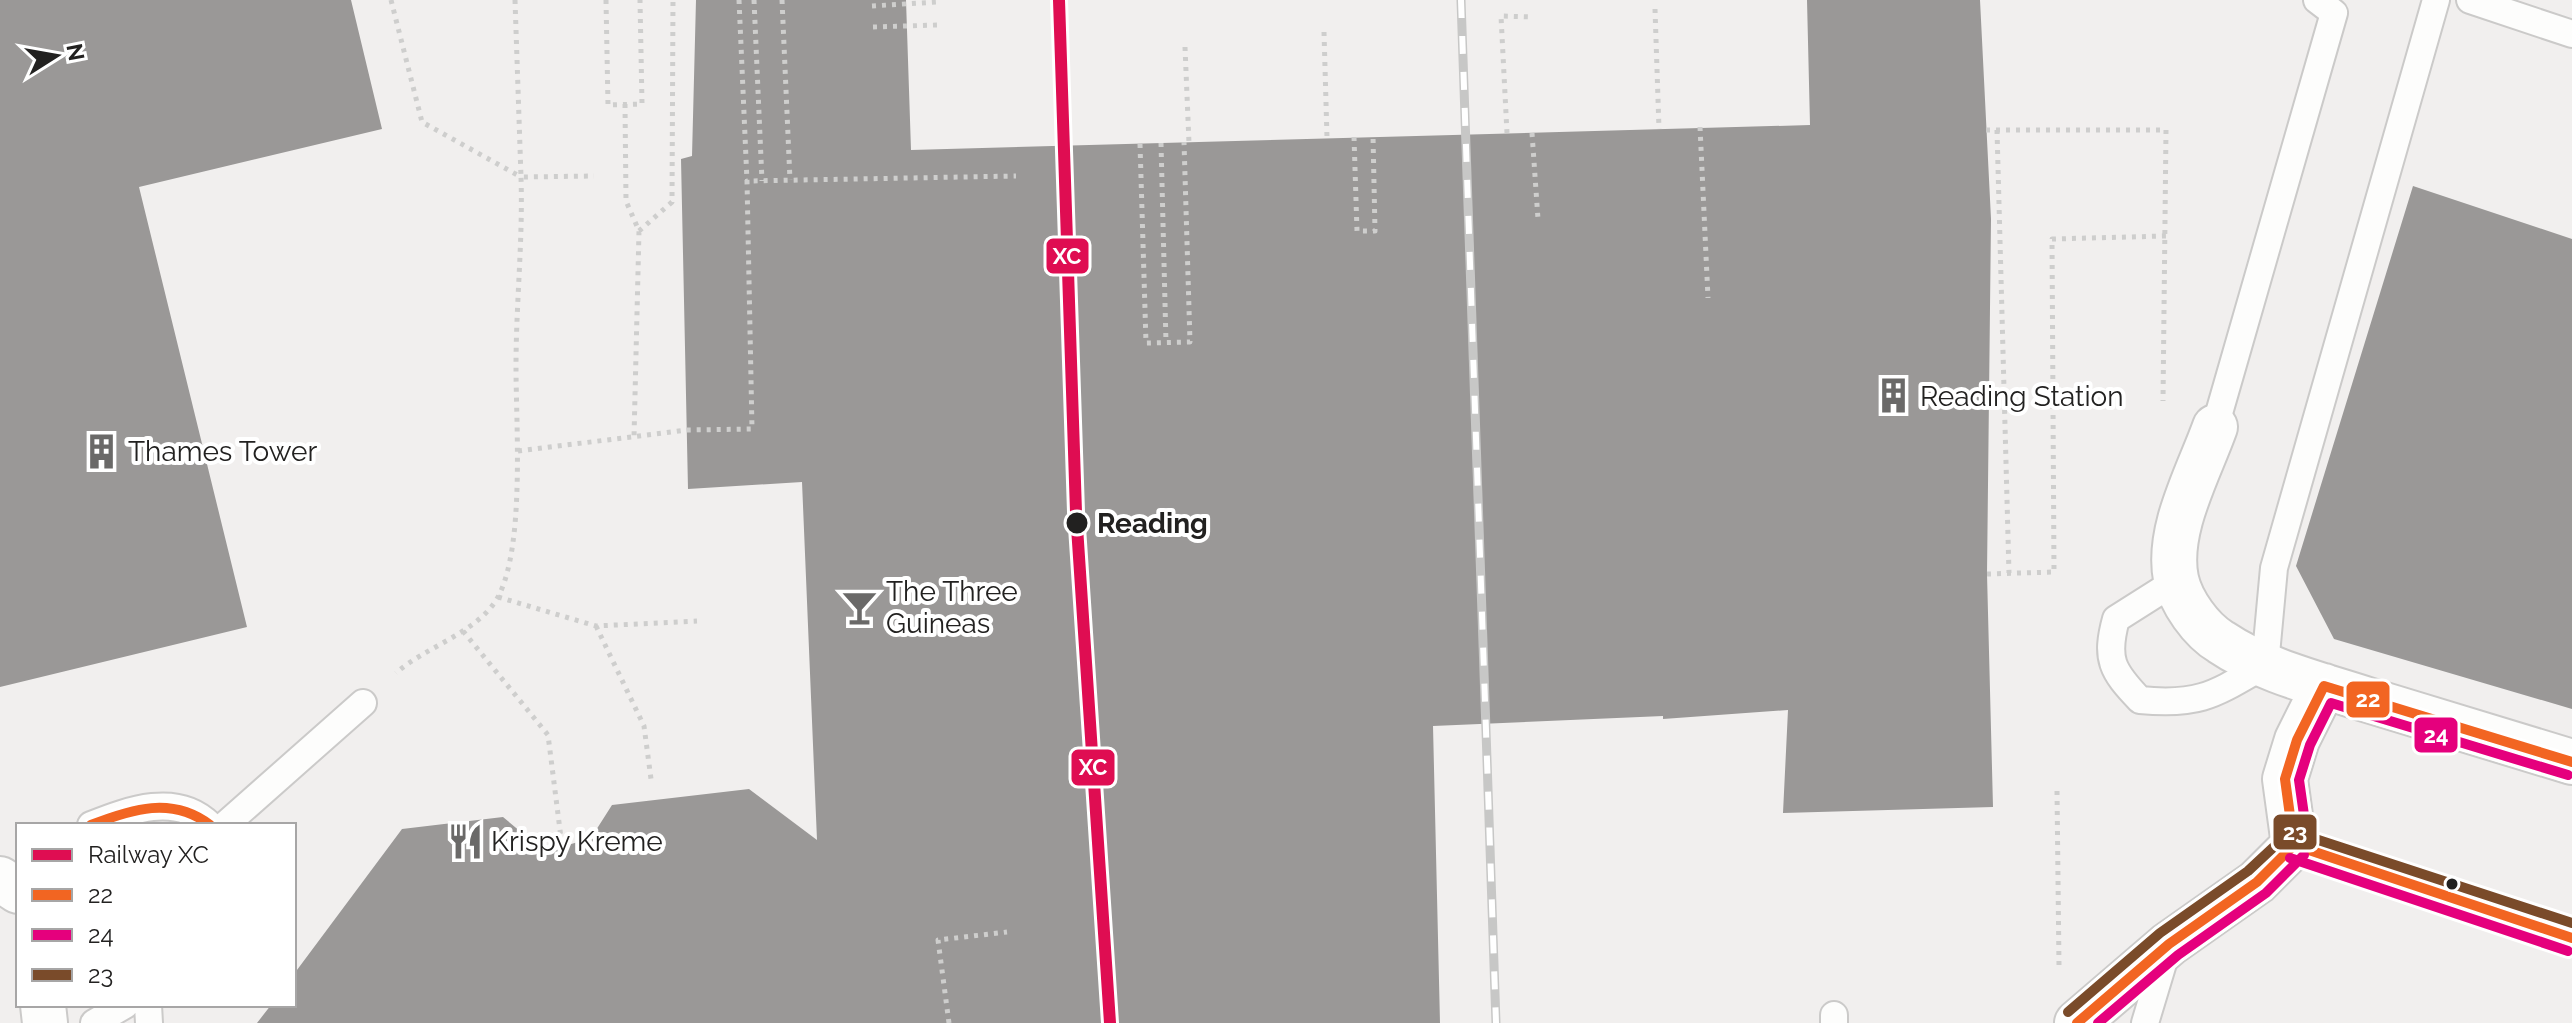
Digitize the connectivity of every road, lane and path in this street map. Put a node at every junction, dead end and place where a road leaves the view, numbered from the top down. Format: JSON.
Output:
{"nodes":[{"id":1,"x":391,"y":0,"type":"edge"},
{"id":2,"x":515,"y":0,"type":"edge"},
{"id":3,"x":606,"y":0,"type":"edge"},
{"id":4,"x":640,"y":0,"type":"edge"},
{"id":5,"x":673,"y":0,"type":"edge"},
{"id":6,"x":739,"y":0,"type":"edge"},
{"id":7,"x":754,"y":0,"type":"edge"},
{"id":8,"x":782,"y":0,"type":"edge"},
{"id":9,"x":2317,"y":0,"type":"edge"},
{"id":10,"x":2436,"y":0,"type":"edge"},
{"id":11,"x":2470,"y":0,"type":"edge"},
{"id":12,"x":936,"y":2,"type":"dead end"},
{"id":13,"x":872,"y":6,"type":"dead end"},
{"id":14,"x":1655,"y":9,"type":"dead end"},
{"id":15,"x":1533,"y":17,"type":"dead end"},
{"id":16,"x":937,"y":25,"type":"dead end"},
{"id":17,"x":873,"y":27,"type":"dead end"},
{"id":18,"x":1324,"y":32,"type":"dead end"},
{"id":19,"x":2572,"y":34,"type":"edge"},
{"id":20,"x":1185,"y":47,"type":"dead end"},
{"id":21,"x":625,"y":104,"type":"junction"},
{"id":22,"x":1700,"y":127,"type":"dead end"},
{"id":23,"x":1659,"y":129,"type":"dead end"},
{"id":24,"x":1986,"y":130,"type":"dead end"},
{"id":25,"x":1997,"y":130,"type":"junction"},
{"id":26,"x":1507,"y":133,"type":"dead end"},
{"id":27,"x":1532,"y":133,"type":"dead end"},
{"id":28,"x":1373,"y":136,"type":"dead end"},
{"id":29,"x":1354,"y":137,"type":"dead end"},
{"id":30,"x":1327,"y":138,"type":"dead end"},
{"id":31,"x":1161,"y":143,"type":"dead end"},
{"id":32,"x":1140,"y":144,"type":"dead end"},
{"id":33,"x":594,"y":176,"type":"dead end"},
{"id":34,"x":1016,"y":176,"type":"dead end"},
{"id":35,"x":521,"y":177,"type":"junction"},
{"id":36,"x":790,"y":180,"type":"junction"},
{"id":37,"x":747,"y":181,"type":"junction"},
{"id":38,"x":762,"y":181,"type":"junction"},
{"id":39,"x":1538,"y":219,"type":"dead end"},
{"id":40,"x":639,"y":231,"type":"junction"},
{"id":41,"x":2166,"y":236,"type":"junction"},
{"id":42,"x":1708,"y":298,"type":"dead end"},
{"id":43,"x":1166,"y":343,"type":"junction"},
{"id":44,"x":2162,"y":412,"type":"dead end"},
{"id":45,"x":2215,"y":427,"type":"joint"},
{"id":46,"x":634,"y":437,"type":"junction"},
{"id":47,"x":518,"y":451,"type":"junction"},
{"id":48,"x":2009,"y":573,"type":"junction"},
{"id":49,"x":1987,"y":574,"type":"dead end"},
{"id":50,"x":2176,"y":581,"type":"junction"},
{"id":51,"x":498,"y":597,"type":"junction"},
{"id":52,"x":697,"y":621,"type":"dead end"},
{"id":53,"x":596,"y":626,"type":"junction"},
{"id":54,"x":463,"y":631,"type":"junction"},
{"id":55,"x":410,"y":661,"type":"dead end"},
{"id":56,"x":2265,"y":665,"type":"junction"},
{"id":57,"x":2324,"y":686,"type":"junction"},
{"id":58,"x":363,"y":703,"type":"dead end"},
{"id":59,"x":2572,"y":762,"type":"edge"},
{"id":60,"x":651,"y":779,"type":"dead end"},
{"id":61,"x":2057,"y":791,"type":"dead end"},
{"id":62,"x":97,"y":823,"type":"edge"},
{"id":63,"x":208,"y":823,"type":"edge"},
{"id":64,"x":227,"y":823,"type":"edge"},
{"id":65,"x":2294,"y":845,"type":"junction"},
{"id":66,"x":562,"y":846,"type":"dead end"},
{"id":67,"x":1007,"y":932,"type":"dead end"},
{"id":68,"x":2572,"y":938,"type":"edge"},
{"id":69,"x":2169,"y":944,"type":"junction"},
{"id":70,"x":2059,"y":974,"type":"dead end"},
{"id":71,"x":122,"y":1007,"type":"edge"},
{"id":72,"x":94,"y":1023,"type":"edge"},
{"id":73,"x":949,"y":1023,"type":"edge"},
{"id":74,"x":2077,"y":1023,"type":"edge"},
{"id":75,"x":2145,"y":1023,"type":"edge"}],
"edges":[{"from":1,"to":35,"type":"path"},
{"from":2,"to":35,"type":"path"},
{"from":3,"to":21,"type":"path"},
{"from":4,"to":21,"type":"path"},
{"from":5,"to":40,"type":"path"},
{"from":6,"to":37,"type":"path"},
{"from":7,"to":38,"type":"path"},
{"from":8,"to":36,"type":"path"},
{"from":9,"to":45,"type":"lane"},
{"from":10,"to":56,"type":"lane"},
{"from":11,"to":19,"type":"lane"},
{"from":12,"to":13,"type":"path"},
{"from":14,"to":23,"type":"path"},
{"from":15,"to":26,"type":"path"},
{"from":16,"to":17,"type":"path"},
{"from":18,"to":30,"type":"path"},
{"from":20,"to":43,"type":"path"},
{"from":21,"to":40,"type":"path"},
{"from":22,"to":42,"type":"path"},
{"from":24,"to":25,"type":"path"},
{"from":25,"to":41,"type":"path"},
{"from":25,"to":48,"type":"path"},
{"from":27,"to":39,"type":"path"},
{"from":28,"to":29,"type":"path"},
{"from":31,"to":43,"type":"path"},
{"from":32,"to":43,"type":"path"},
{"from":33,"to":35,"type":"path"},
{"from":34,"to":36,"type":"path"},
{"from":35,"to":47,"type":"path"},
{"from":36,"to":38,"type":"path"},
{"from":37,"to":38,"type":"path"},
{"from":37,"to":46,"type":"path"},
{"from":40,"to":46,"type":"path"},
{"from":41,"to":44,"type":"path"},
{"from":41,"to":48,"type":"path"},
{"from":45,"to":50,"type":"street"},
{"from":46,"to":47,"type":"path"},
{"from":47,"to":51,"type":"path"},
{"from":48,"to":49,"type":"path"},
{"from":50,"to":56,"type":"street"},
{"from":50,"to":56,"type":"lane"},
{"from":51,"to":53,"type":"path"},
{"from":51,"to":54,"type":"path"},
{"from":52,"to":53,"type":"path"},
{"from":53,"to":60,"type":"path"},
{"from":54,"to":55,"type":"path"},
{"from":54,"to":66,"type":"path"},
{"from":56,"to":57,"type":"street"},
{"from":57,"to":59,"type":"street"},
{"from":57,"to":65,"type":"street"},
{"from":58,"to":64,"type":"lane"},
{"from":61,"to":70,"type":"path"},
{"from":62,"to":63,"type":"lane"},
{"from":65,"to":68,"type":"lane"},
{"from":65,"to":69,"type":"street"},
{"from":67,"to":73,"type":"path"},
{"from":69,"to":74,"type":"street"},
{"from":69,"to":75,"type":"lane"},
{"from":71,"to":72,"type":"lane"}]}
